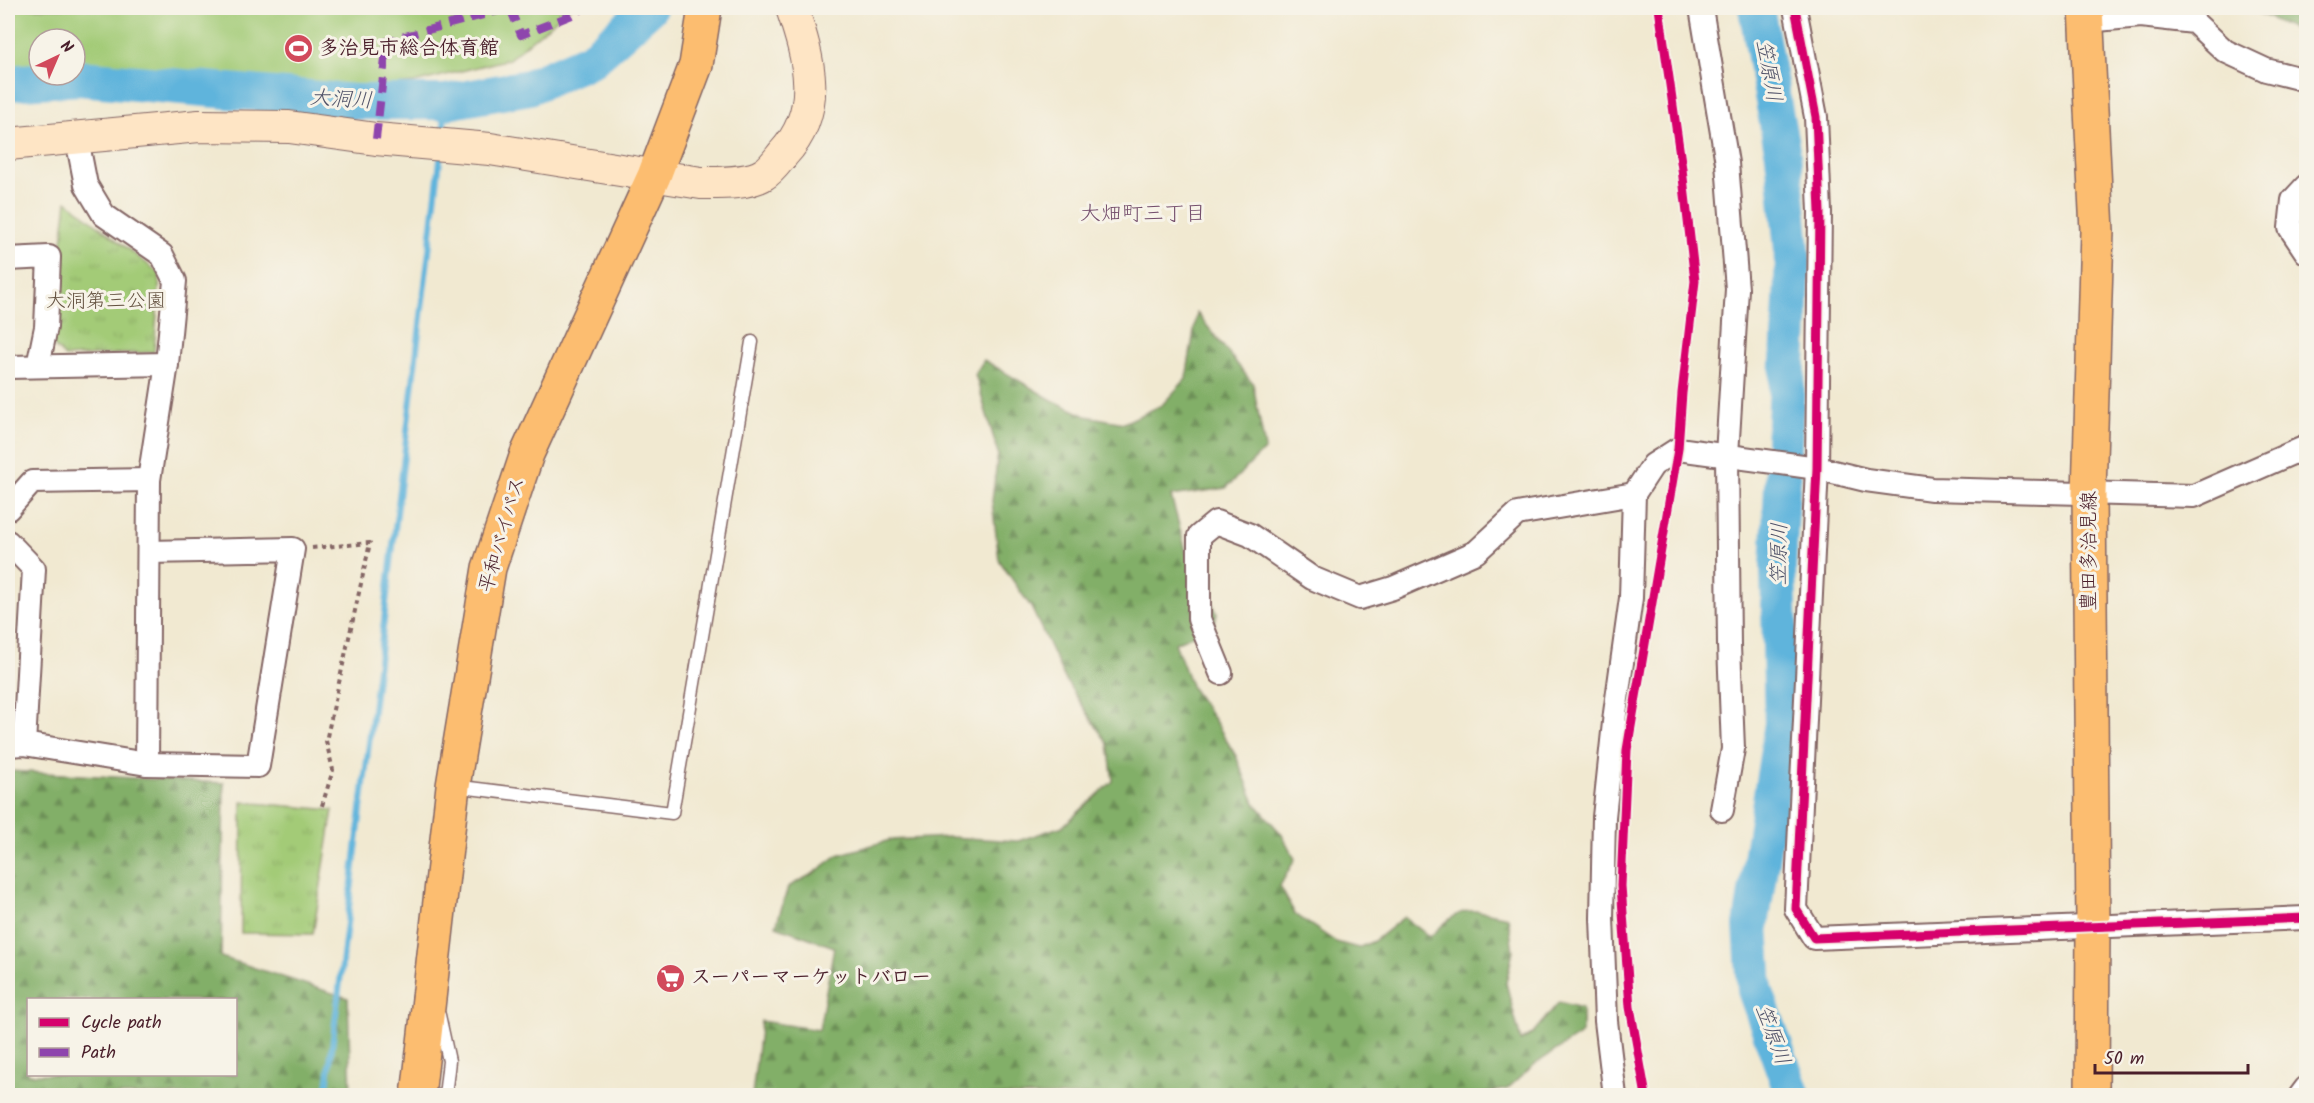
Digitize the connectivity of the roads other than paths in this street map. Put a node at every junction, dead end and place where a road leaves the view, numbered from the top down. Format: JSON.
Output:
{"nodes":[{"id":1,"x":705,"y":8,"type":"edge"},
{"id":2,"x":792,"y":8,"type":"edge"},
{"id":3,"x":1701,"y":8,"type":"edge"},
{"id":4,"x":1795,"y":8,"type":"edge"},
{"id":5,"x":2086,"y":14,"type":"edge"},
{"id":6,"x":2307,"y":80,"type":"edge"},
{"id":7,"x":77,"y":139,"type":"junction"},
{"id":8,"x":8,"y":144,"type":"edge"},
{"id":9,"x":654,"y":176,"type":"junction"},
{"id":10,"x":2307,"y":186,"type":"edge"},
{"id":11,"x":2307,"y":252,"type":"edge"},
{"id":12,"x":8,"y":259,"type":"edge"},
{"id":13,"x":752,"y":342,"type":"dead end"},
{"id":14,"x":167,"y":364,"type":"junction"},
{"id":15,"x":38,"y":366,"type":"junction"},
{"id":16,"x":8,"y":367,"type":"edge"},
{"id":17,"x":2307,"y":447,"type":"edge"},
{"id":18,"x":1727,"y":455,"type":"junction"},
{"id":19,"x":1817,"y":468,"type":"junction"},
{"id":20,"x":149,"y":480,"type":"junction"},
{"id":21,"x":1634,"y":494,"type":"junction"},
{"id":22,"x":2089,"y":494,"type":"junction"},
{"id":23,"x":8,"y":509,"type":"edge"},
{"id":24,"x":8,"y":542,"type":"edge"},
{"id":25,"x":149,"y":552,"type":"junction"},
{"id":26,"x":1221,"y":672,"type":"dead end"},
{"id":27,"x":16,"y":744,"type":"edge"},
{"id":28,"x":147,"y":764,"type":"junction"},
{"id":29,"x":453,"y":786,"type":"junction"},
{"id":30,"x":1722,"y":810,"type":"dead end"},
{"id":31,"x":2307,"y":918,"type":"edge"},
{"id":32,"x":2093,"y":926,"type":"junction"},
{"id":33,"x":431,"y":978,"type":"junction"},
{"id":34,"x":2307,"y":1088,"type":"edge"},
{"id":35,"x":418,"y":1095,"type":"edge"},
{"id":36,"x":445,"y":1095,"type":"edge"},
{"id":37,"x":1615,"y":1095,"type":"edge"},
{"id":38,"x":2092,"y":1095,"type":"edge"},
{"id":39,"x":2300,"y":1095,"type":"edge"}],
"edges":[{"from":1,"to":9,"type":"main road","name":"平和バイパス"},
{"from":2,"to":9,"type":"street"},
{"from":3,"to":18,"type":"street"},
{"from":4,"to":19,"type":"street"},
{"from":5,"to":6,"type":"street"},
{"from":5,"to":22,"type":"main road","name":"豊田多治見線"},
{"from":7,"to":8,"type":"street"},
{"from":7,"to":9,"type":"street"},
{"from":7,"to":14,"type":"street"},
{"from":9,"to":29,"type":"main road","name":"平和バイパス"},
{"from":10,"to":11,"type":"street"},
{"from":12,"to":15,"type":"street"},
{"from":13,"to":29,"type":"lane"},
{"from":14,"to":15,"type":"street"},
{"from":14,"to":20,"type":"street"},
{"from":15,"to":16,"type":"street"},
{"from":17,"to":22,"type":"street"},
{"from":18,"to":19,"type":"street"},
{"from":18,"to":21,"type":"street"},
{"from":18,"to":30,"type":"street"},
{"from":19,"to":22,"type":"street"},
{"from":19,"to":32,"type":"street"},
{"from":20,"to":23,"type":"street"},
{"from":20,"to":25,"type":"street"},
{"from":21,"to":26,"type":"street"},
{"from":21,"to":37,"type":"street"},
{"from":22,"to":32,"type":"main road","name":"豊田多治見線"},
{"from":24,"to":27,"type":"street"},
{"from":25,"to":28,"type":"street"},
{"from":25,"to":28,"type":"street"},
{"from":27,"to":28,"type":"street"},
{"from":29,"to":33,"type":"main road","name":"平和バイパス"},
{"from":31,"to":32,"type":"street"},
{"from":32,"to":38,"type":"main road","name":"豊田多治見線"},
{"from":33,"to":35,"type":"main road","name":"平和バイパス"},
{"from":33,"to":36,"type":"lane"},
{"from":34,"to":39,"type":"street"}]}
